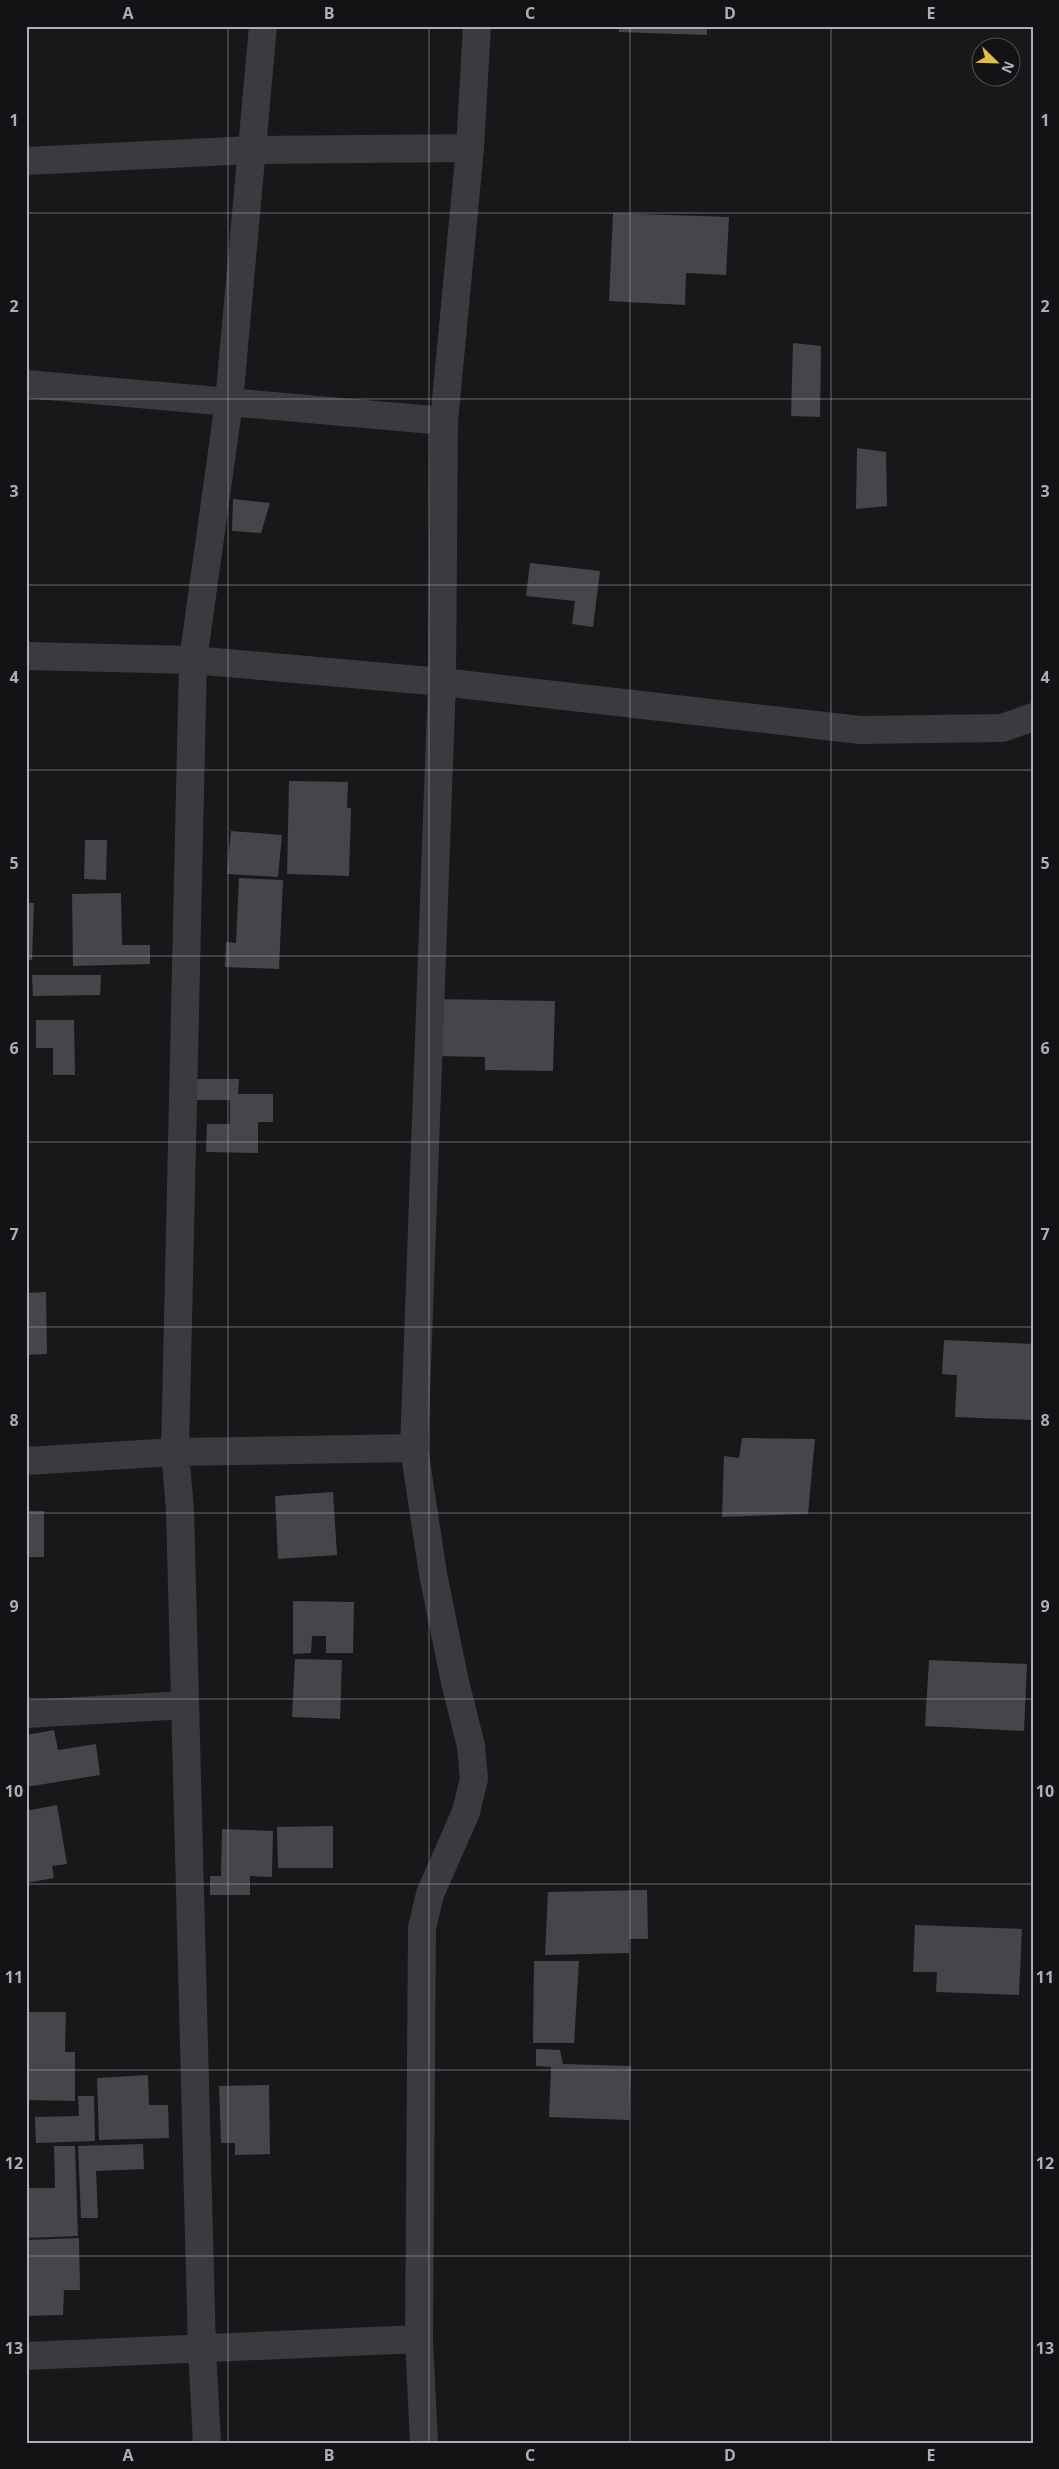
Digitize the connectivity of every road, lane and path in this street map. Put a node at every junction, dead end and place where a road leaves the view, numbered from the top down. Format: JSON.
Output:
{"nodes":[{"id":1,"x":263,"y":26,"type":"edge"},
{"id":2,"x":477,"y":26,"type":"edge"},
{"id":3,"x":470,"y":148,"type":"junction"},
{"id":4,"x":251,"y":150,"type":"junction"},
{"id":5,"x":26,"y":162,"type":"edge"},
{"id":6,"x":26,"y":384,"type":"edge"},
{"id":7,"x":229,"y":402,"type":"junction"},
{"id":8,"x":444,"y":421,"type":"junction"},
{"id":9,"x":26,"y":656,"type":"edge"},
{"id":10,"x":193,"y":660,"type":"junction"},
{"id":11,"x":442,"y":682,"type":"junction"},
{"id":12,"x":1033,"y":717,"type":"edge"},
{"id":13,"x":414,"y":1448,"type":"junction"},
{"id":14,"x":175,"y":1452,"type":"junction"},
{"id":15,"x":26,"y":1461,"type":"edge"},
{"id":16,"x":185,"y":1705,"type":"junction"},
{"id":17,"x":26,"y":1714,"type":"edge"},
{"id":18,"x":419,"y":2339,"type":"junction"},
{"id":19,"x":202,"y":2350,"type":"junction"},
{"id":20,"x":26,"y":2356,"type":"edge"},
{"id":21,"x":207,"y":2443,"type":"edge"},
{"id":22,"x":424,"y":2443,"type":"edge"}],
"edges":[{"from":1,"to":4,"type":"street"},
{"from":2,"to":3,"type":"street"},
{"from":3,"to":4,"type":"street"},
{"from":3,"to":8,"type":"street"},
{"from":4,"to":5,"type":"street"},
{"from":4,"to":7,"type":"street"},
{"from":6,"to":7,"type":"street"},
{"from":7,"to":8,"type":"street"},
{"from":7,"to":10,"type":"street"},
{"from":8,"to":11,"type":"street"},
{"from":9,"to":10,"type":"street"},
{"from":10,"to":11,"type":"street"},
{"from":10,"to":14,"type":"street"},
{"from":11,"to":12,"type":"street"},
{"from":11,"to":13,"type":"street"},
{"from":13,"to":14,"type":"street"},
{"from":13,"to":18,"type":"street"},
{"from":14,"to":15,"type":"street"},
{"from":14,"to":16,"type":"street"},
{"from":16,"to":17,"type":"street"},
{"from":16,"to":19,"type":"street"},
{"from":18,"to":19,"type":"street"},
{"from":18,"to":22,"type":"street"},
{"from":19,"to":20,"type":"street"},
{"from":19,"to":21,"type":"street"}]}
